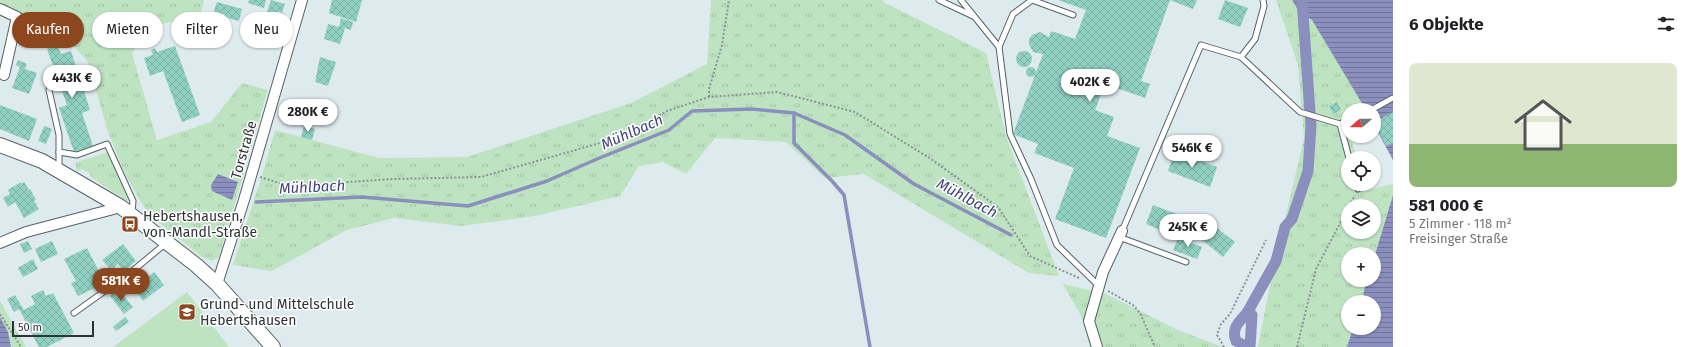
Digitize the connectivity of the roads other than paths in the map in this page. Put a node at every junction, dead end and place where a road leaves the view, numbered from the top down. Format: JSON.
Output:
{"nodes":[{"id":1,"x":302,"y":0,"type":"edge"},
{"id":2,"x":939,"y":0,"type":"edge"},
{"id":3,"x":961,"y":0,"type":"edge"},
{"id":4,"x":1263,"y":0,"type":"edge"},
{"id":5,"x":0,"y":9,"type":"edge"},
{"id":6,"x":1073,"y":15,"type":"dead end"},
{"id":7,"x":975,"y":17,"type":"junction"},
{"id":8,"x":1000,"y":47,"type":"junction"},
{"id":9,"x":1241,"y":57,"type":"junction"},
{"id":10,"x":4,"y":75,"type":"dead end"},
{"id":11,"x":50,"y":90,"type":"dead end"},
{"id":12,"x":1393,"y":98,"type":"edge"},
{"id":13,"x":1381,"y":105,"type":"edge"},
{"id":14,"x":1340,"y":124,"type":"joint"},
{"id":15,"x":0,"y":145,"type":"edge"},
{"id":16,"x":1347,"y":151,"type":"edge"},
{"id":17,"x":59,"y":152,"type":"junction"},
{"id":18,"x":58,"y":170,"type":"junction"},
{"id":19,"x":127,"y":211,"type":"junction"},
{"id":20,"x":1120,"y":234,"type":"junction"},
{"id":21,"x":1,"y":241,"type":"edge"},
{"id":22,"x":167,"y":242,"type":"junction"},
{"id":23,"x":1186,"y":262,"type":"dead end"},
{"id":24,"x":217,"y":284,"type":"junction"},
{"id":25,"x":1100,"y":287,"type":"junction"},
{"id":26,"x":74,"y":313,"type":"dead end"},
{"id":27,"x":273,"y":347,"type":"edge"},
{"id":28,"x":1097,"y":347,"type":"edge"}],
"edges":[{"from":1,"to":24,"type":"street","name":"Torstraße"},
{"from":2,"to":7,"type":"lane"},
{"from":3,"to":7,"type":"lane"},
{"from":4,"to":9,"type":"lane"},
{"from":5,"to":10,"type":"street"},
{"from":6,"to":8,"type":"lane"},
{"from":7,"to":8,"type":"lane"},
{"from":8,"to":25,"type":"lane"},
{"from":9,"to":14,"type":"lane"},
{"from":9,"to":20,"type":"lane"},
{"from":11,"to":17,"type":"lane"},
{"from":12,"to":13,"type":"lane"},
{"from":14,"to":16,"type":"lane"},
{"from":15,"to":18,"type":"main road"},
{"from":17,"to":18,"type":"lane"},
{"from":17,"to":19,"type":"lane"},
{"from":18,"to":19,"type":"main road"},
{"from":19,"to":21,"type":"street"},
{"from":19,"to":22,"type":"main road"},
{"from":20,"to":23,"type":"lane"},
{"from":20,"to":25,"type":"street"},
{"from":22,"to":24,"type":"main road"},
{"from":22,"to":26,"type":"lane"},
{"from":24,"to":27,"type":"main road"},
{"from":25,"to":28,"type":"street"}]}
